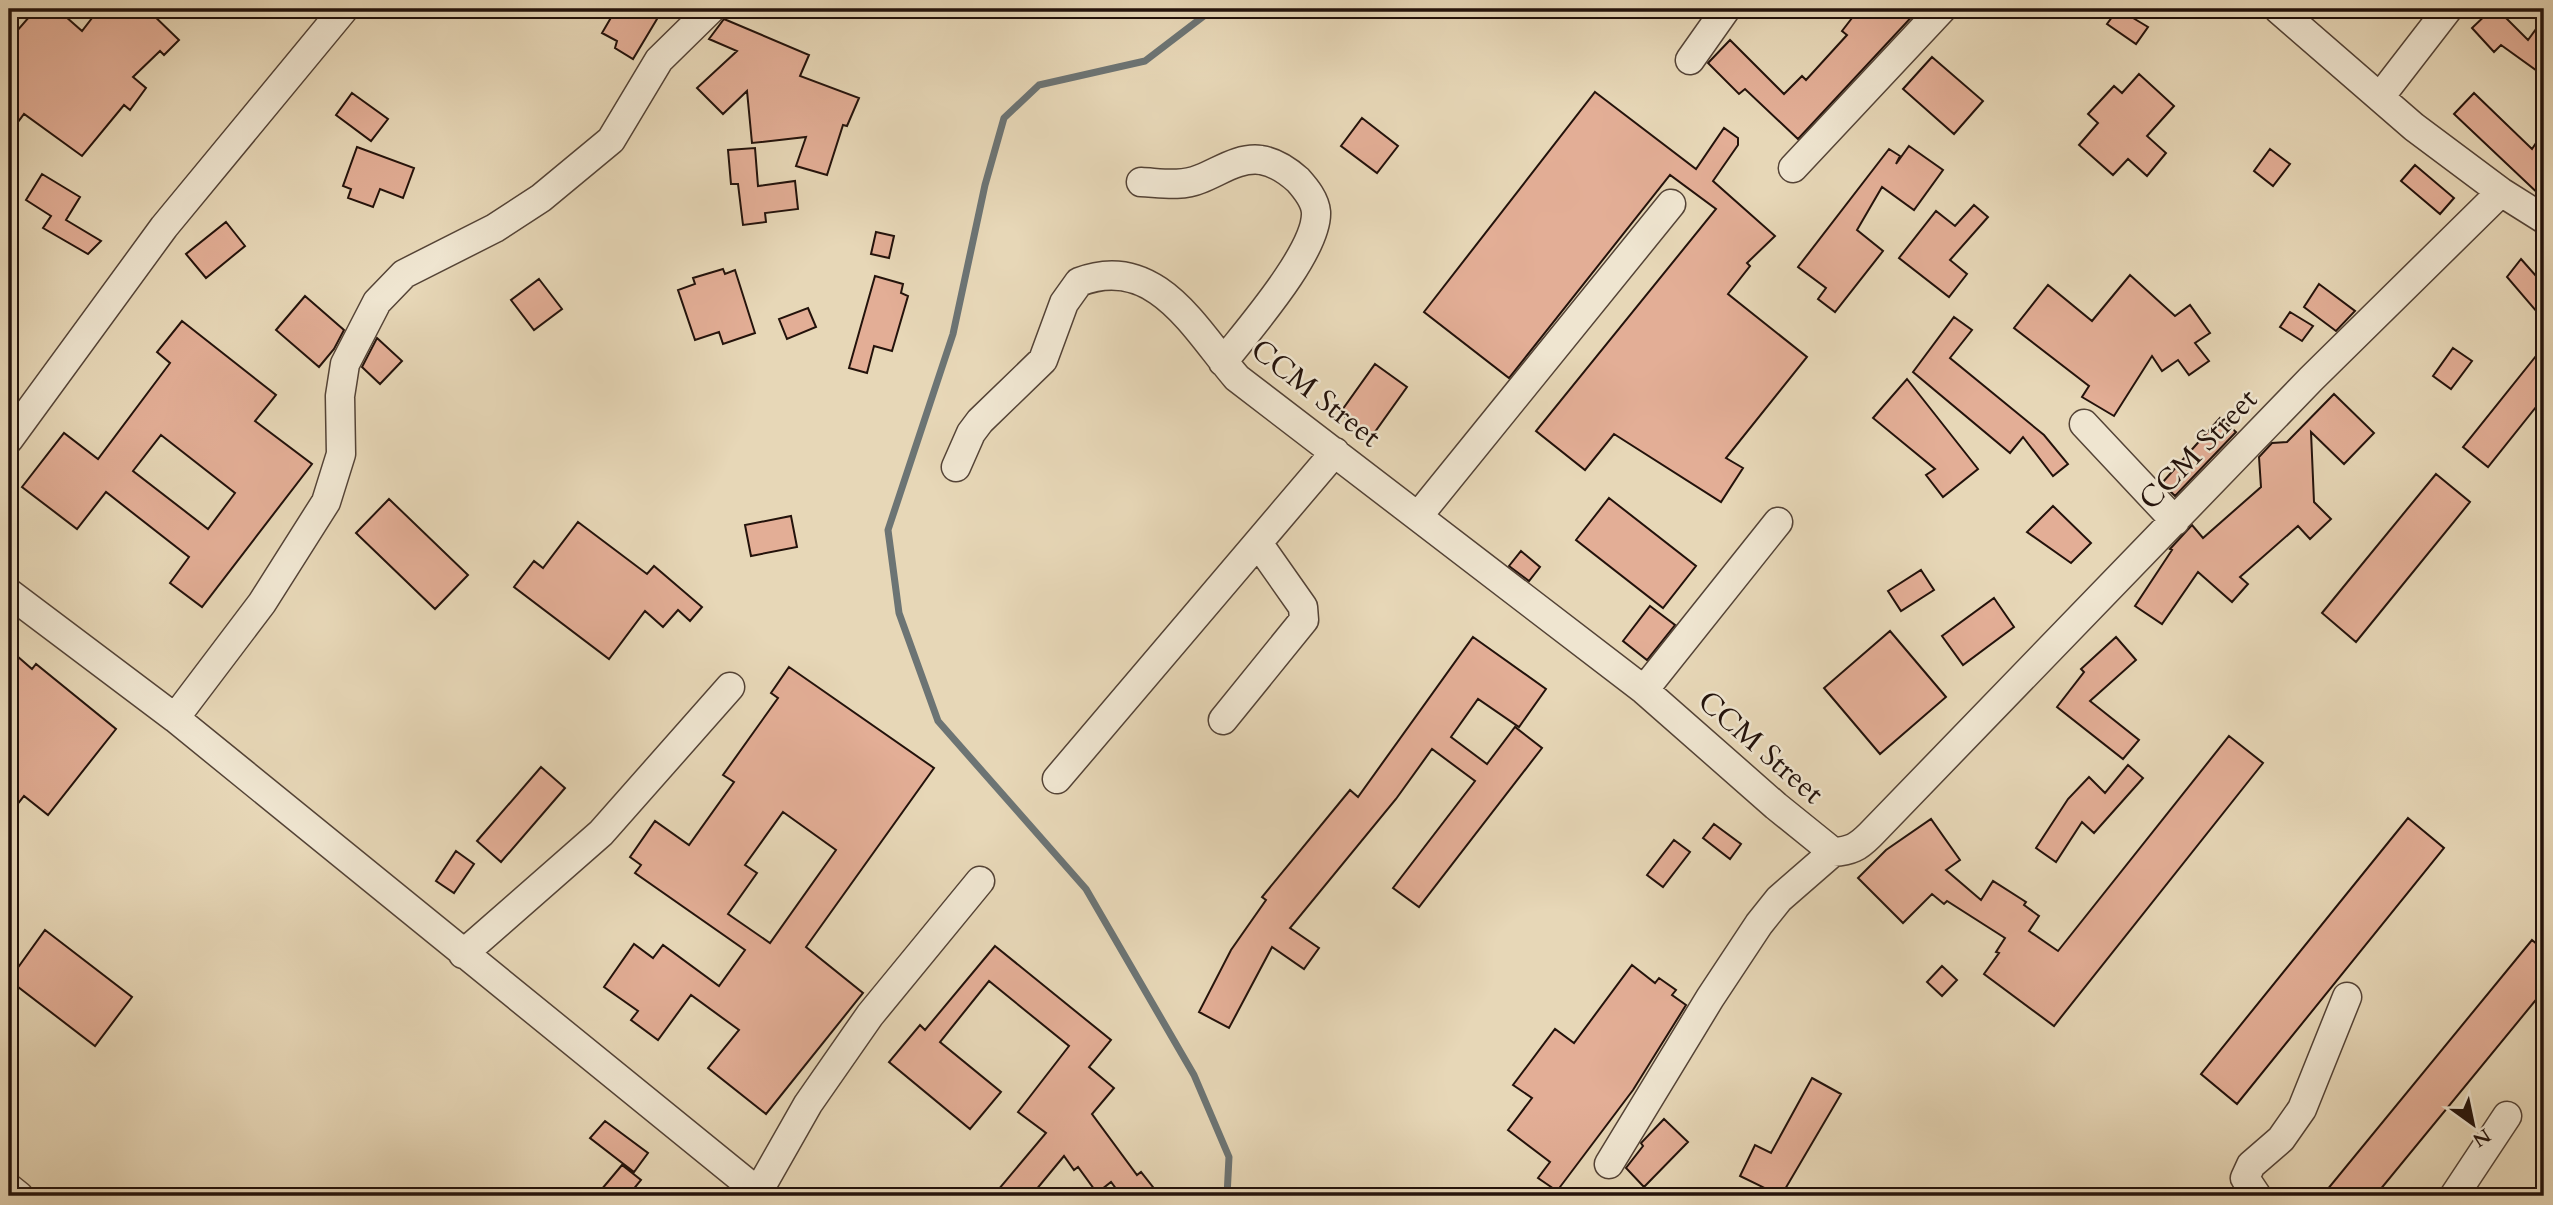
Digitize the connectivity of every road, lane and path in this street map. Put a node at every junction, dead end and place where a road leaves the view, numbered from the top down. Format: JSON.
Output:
{"nodes":[{"id":1,"x":344,"y":9,"type":"edge"},
{"id":2,"x":711,"y":9,"type":"edge"},
{"id":3,"x":1726,"y":9,"type":"edge"},
{"id":4,"x":1942,"y":9,"type":"edge"},
{"id":5,"x":2278,"y":9,"type":"edge"},
{"id":6,"x":2448,"y":9,"type":"edge"},
{"id":7,"x":1690,"y":60,"type":"dead end"},
{"id":8,"x":2380,"y":97,"type":"junction"},
{"id":9,"x":1793,"y":168,"type":"dead end"},
{"id":10,"x":1141,"y":182,"type":"dead end"},
{"id":11,"x":2501,"y":192,"type":"junction"},
{"id":12,"x":1671,"y":204,"type":"dead end"},
{"id":13,"x":2544,"y":219,"type":"edge"},
{"id":14,"x":1223,"y":362,"type":"junction"},
{"id":15,"x":2084,"y":424,"type":"dead end"},
{"id":16,"x":9,"y":439,"type":"edge"},
{"id":17,"x":1335,"y":452,"type":"junction"},
{"id":18,"x":956,"y":467,"type":"dead end"},
{"id":19,"x":1419,"y":515,"type":"junction"},
{"id":20,"x":2175,"y":521,"type":"junction"},
{"id":21,"x":1778,"y":522,"type":"dead end"},
{"id":22,"x":1258,"y":543,"type":"junction"},
{"id":23,"x":9,"y":593,"type":"edge"},
{"id":24,"x":730,"y":687,"type":"dead end"},
{"id":25,"x":1644,"y":690,"type":"junction"},
{"id":26,"x":175,"y":718,"type":"junction"},
{"id":27,"x":1223,"y":720,"type":"dead end"},
{"id":28,"x":1057,"y":779,"type":"dead end"},
{"id":29,"x":1833,"y":852,"type":"junction"},
{"id":30,"x":980,"y":881,"type":"dead end"},
{"id":31,"x":463,"y":954,"type":"junction"},
{"id":32,"x":2347,"y":997,"type":"dead end"},
{"id":33,"x":2507,"y":1116,"type":"dead end"},
{"id":34,"x":1609,"y":1164,"type":"dead end"},
{"id":35,"x":9,"y":1188,"type":"edge"},
{"id":36,"x":761,"y":1194,"type":"edge"},
{"id":37,"x":19,"y":1196,"type":"edge"},
{"id":38,"x":2257,"y":1196,"type":"edge"},
{"id":39,"x":2454,"y":1196,"type":"edge"}],
"edges":[{"from":1,"to":16,"type":"street"},
{"from":2,"to":26,"type":"street"},
{"from":3,"to":7,"type":"street"},
{"from":4,"to":9,"type":"street"},
{"from":5,"to":8,"type":"street"},
{"from":6,"to":8,"type":"street"},
{"from":8,"to":11,"type":"street"},
{"from":10,"to":14,"type":"street"},
{"from":11,"to":13,"type":"street"},
{"from":11,"to":20,"type":"street","name":"CCM Street"},
{"from":12,"to":19,"type":"street"},
{"from":14,"to":17,"type":"street","name":"CCM Street"},
{"from":14,"to":18,"type":"street","name":"CCM Street"},
{"from":15,"to":20,"type":"street"},
{"from":17,"to":19,"type":"street","name":"CCM Street"},
{"from":17,"to":22,"type":"street"},
{"from":19,"to":25,"type":"street","name":"CCM Street"},
{"from":20,"to":29,"type":"street","name":"CCM Street"},
{"from":21,"to":25,"type":"street"},
{"from":22,"to":27,"type":"street"},
{"from":22,"to":28,"type":"street"},
{"from":23,"to":26,"type":"street"},
{"from":24,"to":31,"type":"street"},
{"from":25,"to":29,"type":"street","name":"CCM Street"},
{"from":26,"to":31,"type":"street"},
{"from":29,"to":34,"type":"street"},
{"from":30,"to":36,"type":"street"},
{"from":31,"to":36,"type":"street"},
{"from":32,"to":38,"type":"street"},
{"from":33,"to":39,"type":"street"},
{"from":35,"to":37,"type":"street"}]}
